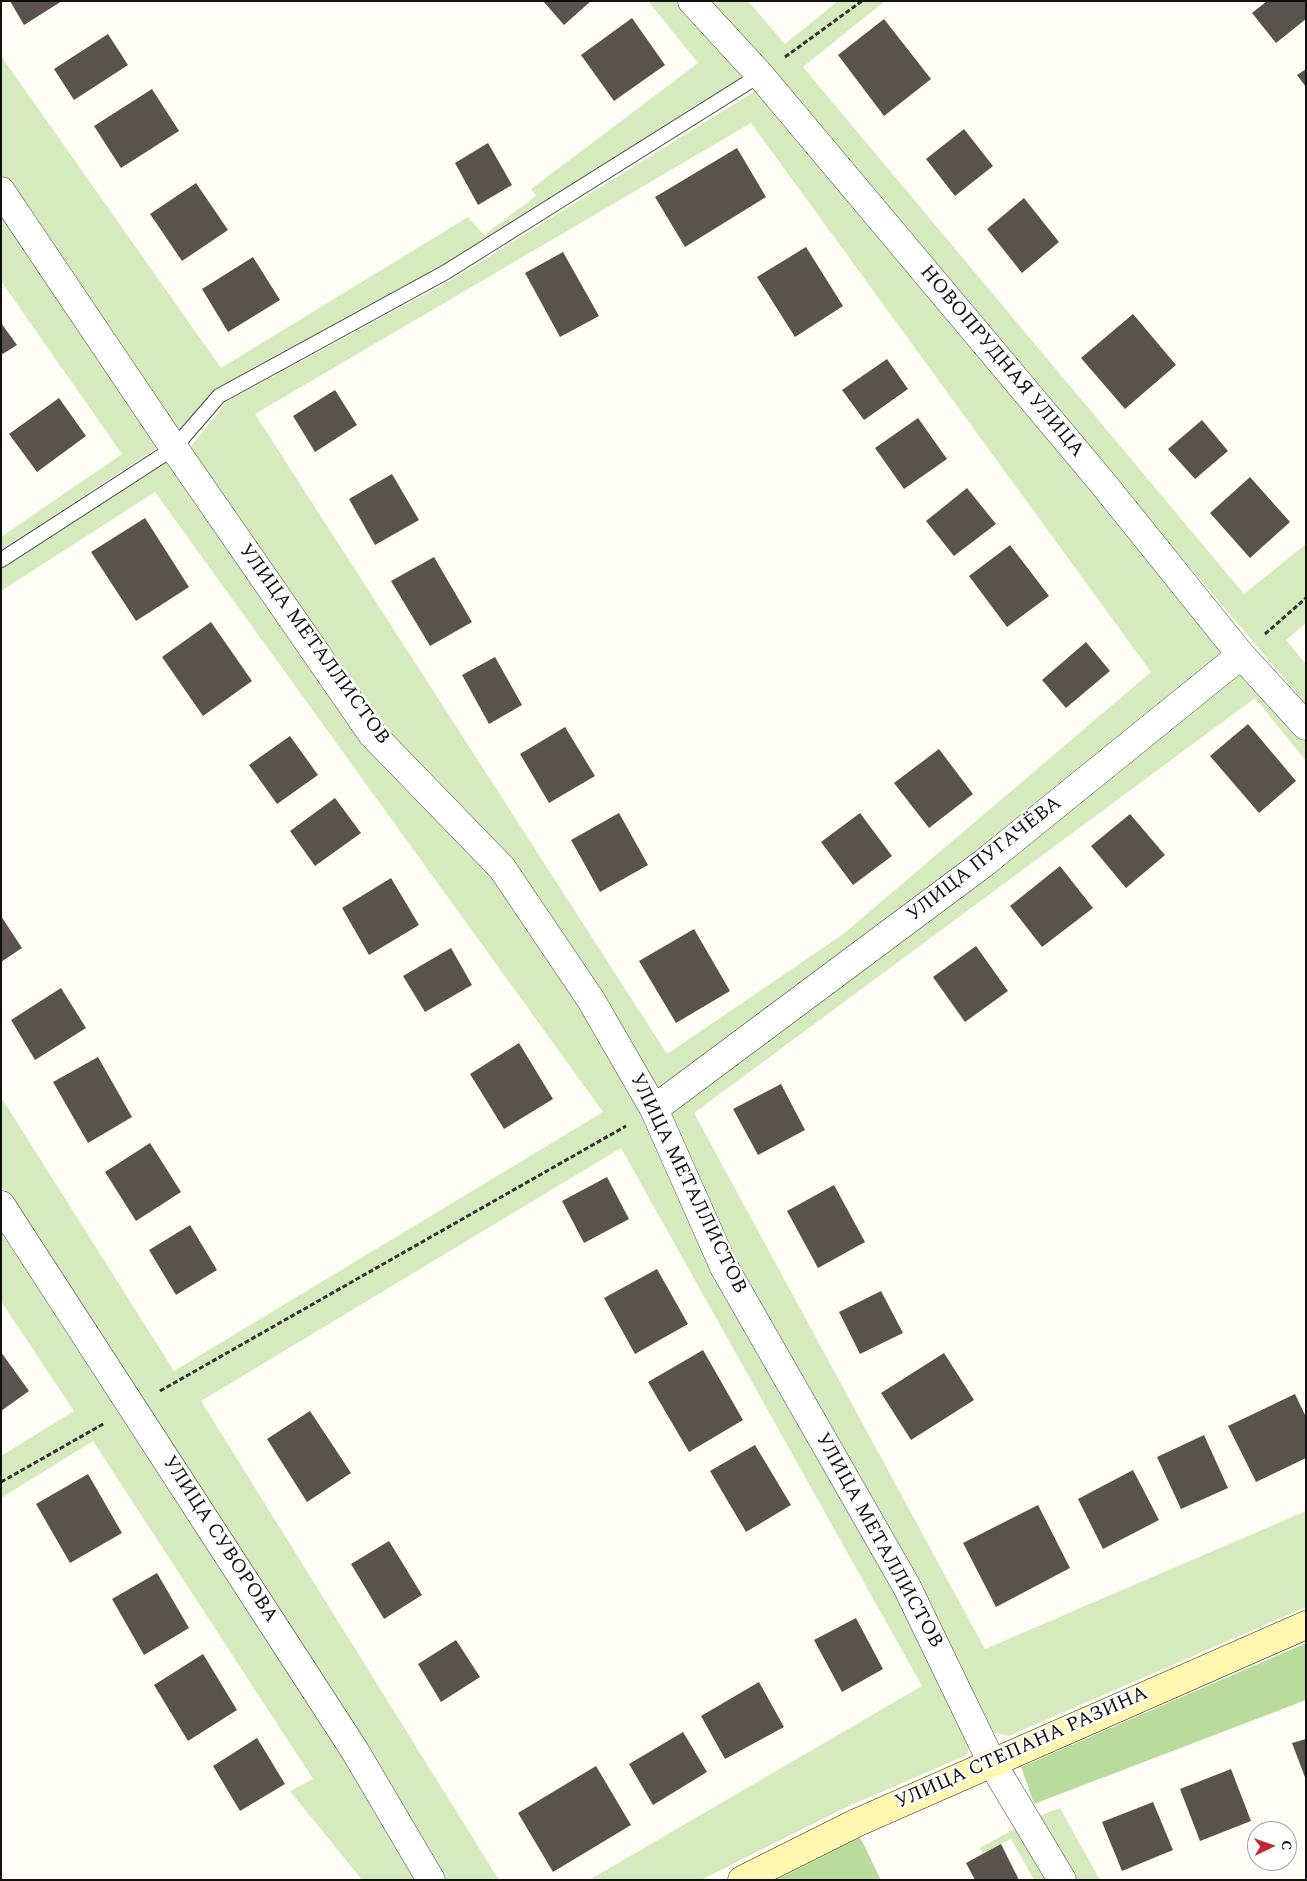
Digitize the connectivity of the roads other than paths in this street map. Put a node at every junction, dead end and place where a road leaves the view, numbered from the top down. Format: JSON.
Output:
{"nodes":[{"id":1,"x":692,"y":1,"type":"edge"},
{"id":2,"x":760,"y":75,"type":"junction"},
{"id":3,"x":1,"y":191,"type":"edge"},
{"id":4,"x":174,"y":448,"type":"junction"},
{"id":5,"x":1,"y":560,"type":"edge"},
{"id":6,"x":1241,"y":655,"type":"junction"},
{"id":7,"x":1306,"y":726,"type":"edge"},
{"id":8,"x":654,"y":1110,"type":"junction"},
{"id":9,"x":1,"y":1205,"type":"edge"},
{"id":10,"x":1306,"y":1625,"type":"edge"},
{"id":11,"x":992,"y":1762,"type":"junction"},
{"id":12,"x":430,"y":1880,"type":"edge"},
{"id":13,"x":742,"y":1880,"type":"edge"},
{"id":14,"x":1062,"y":1880,"type":"edge"}],
"edges":[{"from":1,"to":2,"type":"street","name":"НОВОПРУДНАЯ УЛИЦА"},
{"from":2,"to":4,"type":"lane"},
{"from":2,"to":6,"type":"street","name":"НОВОПРУДНАЯ УЛИЦА"},
{"from":3,"to":4,"type":"street","name":"УЛИЦА МЕТАЛЛИСТОВ"},
{"from":4,"to":5,"type":"lane"},
{"from":4,"to":8,"type":"street","name":"УЛИЦА МЕТАЛЛИСТОВ"},
{"from":6,"to":7,"type":"street","name":"НОВОПРУДНАЯ УЛИЦА"},
{"from":6,"to":8,"type":"street","name":"УЛИЦА ПУГАЧЁВА"},
{"from":8,"to":11,"type":"street","name":"УЛИЦА МЕТАЛЛИСТОВ"},
{"from":9,"to":12,"type":"street","name":"УЛИЦА СУВОРОВА"},
{"from":10,"to":11,"type":"main road","name":"УЛИЦА СТЕПАНА РАЗИНА"},
{"from":11,"to":13,"type":"main road","name":"УЛИЦА СТЕПАНА РАЗИНА"},
{"from":11,"to":14,"type":"street","name":"УЛИЦА МЕТАЛЛИСТОВ"}]}
